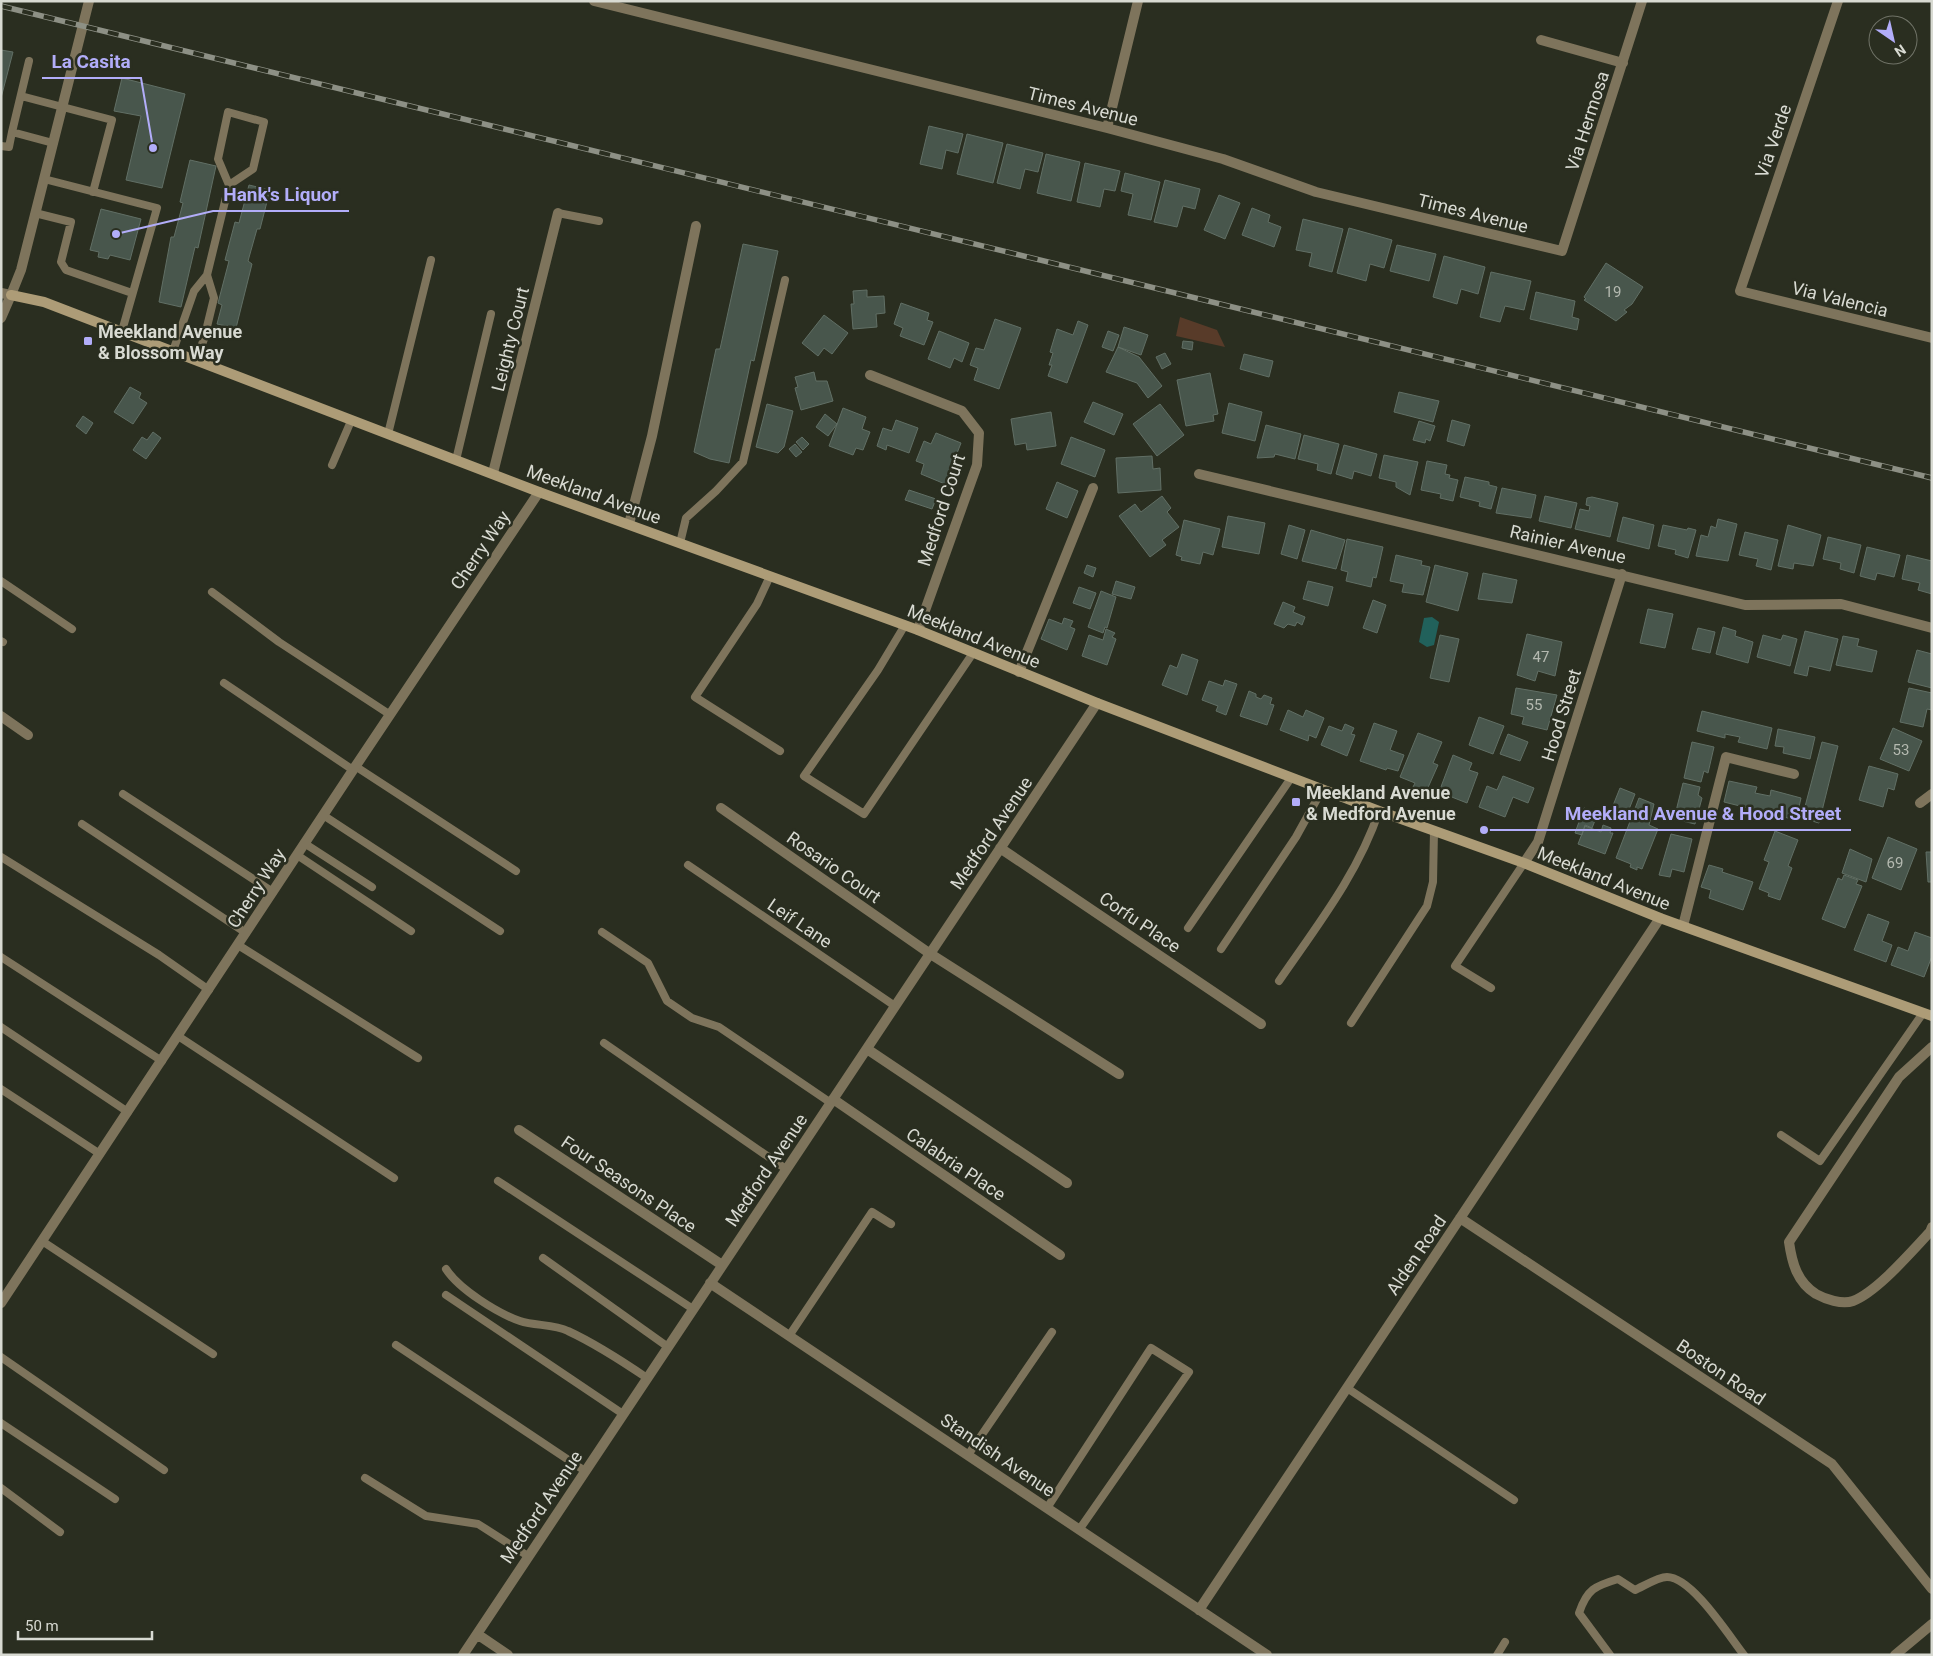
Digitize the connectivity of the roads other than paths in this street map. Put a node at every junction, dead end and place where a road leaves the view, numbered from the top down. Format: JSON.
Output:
{"nodes":[{"id":1,"x":89,"y":1,"type":"edge"},
{"id":2,"x":594,"y":1,"type":"edge"},
{"id":3,"x":1138,"y":1,"type":"edge"},
{"id":4,"x":1642,"y":1,"type":"edge"},
{"id":5,"x":1838,"y":1,"type":"edge"},
{"id":6,"x":1541,"y":40,"type":"dead end"},
{"id":7,"x":29,"y":61,"type":"dead end"},
{"id":8,"x":1623,"y":63,"type":"junction"},
{"id":9,"x":21,"y":96,"type":"junction"},
{"id":10,"x":62,"y":108,"type":"junction"},
{"id":11,"x":1107,"y":128,"type":"junction"},
{"id":12,"x":12,"y":132,"type":"junction"},
{"id":13,"x":53,"y":143,"type":"junction"},
{"id":14,"x":1,"y":146,"type":"edge"},
{"id":15,"x":44,"y":179,"type":"junction"},
{"id":16,"x":229,"y":185,"type":"junction"},
{"id":17,"x":92,"y":192,"type":"junction"},
{"id":18,"x":558,"y":212,"type":"joint"},
{"id":19,"x":35,"y":214,"type":"junction"},
{"id":20,"x":600,"y":221,"type":"dead end"},
{"id":21,"x":696,"y":226,"type":"dead end"},
{"id":22,"x":1562,"y":251,"type":"joint"},
{"id":23,"x":431,"y":260,"type":"dead end"},
{"id":24,"x":207,"y":275,"type":"junction"},
{"id":25,"x":785,"y":280,"type":"dead end"},
{"id":26,"x":1740,"y":291,"type":"joint"},
{"id":27,"x":132,"y":293,"type":"junction"},
{"id":28,"x":6,"y":294,"type":"edge"},
{"id":29,"x":491,"y":314,"type":"dead end"},
{"id":30,"x":1,"y":318,"type":"edge"},
{"id":31,"x":122,"y":331,"type":"junction"},
{"id":32,"x":1932,"y":338,"type":"edge"},
{"id":33,"x":174,"y":351,"type":"junction"},
{"id":34,"x":196,"y":360,"type":"junction"},
{"id":35,"x":870,"y":376,"type":"dead end"},
{"id":36,"x":351,"y":421,"type":"junction"},
{"id":37,"x":388,"y":434,"type":"junction"},
{"id":38,"x":456,"y":460,"type":"junction"},
{"id":39,"x":332,"y":465,"type":"dead end"},
{"id":40,"x":493,"y":473,"type":"junction"},
{"id":41,"x":1199,"y":474,"type":"dead end"},
{"id":42,"x":1093,"y":488,"type":"dead end"},
{"id":43,"x":539,"y":492,"type":"junction"},
{"id":44,"x":629,"y":524,"type":"junction"},
{"id":45,"x":680,"y":543,"type":"junction"},
{"id":46,"x":1622,"y":574,"type":"junction"},
{"id":47,"x":770,"y":576,"type":"junction"},
{"id":48,"x":1,"y":581,"type":"edge"},
{"id":49,"x":212,"y":592,"type":"dead end"},
{"id":50,"x":905,"y":625,"type":"junction"},
{"id":51,"x":1932,"y":628,"type":"edge"},
{"id":52,"x":72,"y":629,"type":"dead end"},
{"id":53,"x":918,"y":630,"type":"junction"},
{"id":54,"x":973,"y":653,"type":"junction"},
{"id":55,"x":1019,"y":672,"type":"junction"},
{"id":56,"x":224,"y":683,"type":"dead end"},
{"id":57,"x":1096,"y":703,"type":"junction"},
{"id":58,"x":390,"y":714,"type":"junction"},
{"id":59,"x":1,"y":716,"type":"edge"},
{"id":60,"x":28,"y":734,"type":"dead end"},
{"id":61,"x":780,"y":751,"type":"dead end"},
{"id":62,"x":354,"y":768,"type":"junction"},
{"id":63,"x":1794,"y":774,"type":"dead end"},
{"id":64,"x":1291,"y":778,"type":"junction"},
{"id":65,"x":1322,"y":790,"type":"junction"},
{"id":66,"x":123,"y":794,"type":"dead end"},
{"id":67,"x":1932,"y":794,"type":"edge"},
{"id":68,"x":1920,"y":803,"type":"dead end"},
{"id":69,"x":721,"y":808,"type":"dead end"},
{"id":70,"x":1379,"y":811,"type":"junction"},
{"id":71,"x":323,"y":816,"type":"junction"},
{"id":72,"x":82,"y":824,"type":"dead end"},
{"id":73,"x":1434,"y":831,"type":"junction"},
{"id":74,"x":304,"y":843,"type":"junction"},
{"id":75,"x":1000,"y":848,"type":"junction"},
{"id":76,"x":297,"y":855,"type":"junction"},
{"id":77,"x":1,"y":857,"type":"edge"},
{"id":78,"x":1524,"y":863,"type":"junction"},
{"id":79,"x":688,"y":865,"type":"dead end"},
{"id":80,"x":516,"y":871,"type":"dead end"},
{"id":81,"x":372,"y":887,"type":"dead end"},
{"id":82,"x":273,"y":892,"type":"junction"},
{"id":83,"x":1660,"y":918,"type":"junction"},
{"id":84,"x":1682,"y":926,"type":"junction"},
{"id":85,"x":1188,"y":928,"type":"dead end"},
{"id":86,"x":411,"y":931,"type":"dead end"},
{"id":87,"x":500,"y":931,"type":"dead end"},
{"id":88,"x":602,"y":932,"type":"dead end"},
{"id":89,"x":246,"y":934,"type":"junction"},
{"id":90,"x":238,"y":945,"type":"junction"},
{"id":91,"x":1221,"y":949,"type":"dead end"},
{"id":92,"x":929,"y":953,"type":"junction"},
{"id":93,"x":1,"y":957,"type":"edge"},
{"id":94,"x":1279,"y":981,"type":"dead end"},
{"id":95,"x":1491,"y":988,"type":"dead end"},
{"id":96,"x":209,"y":990,"type":"junction"},
{"id":97,"x":895,"y":1006,"type":"junction"},
{"id":98,"x":1927,"y":1015,"type":"edge"},
{"id":99,"x":1351,"y":1023,"type":"dead end"},
{"id":100,"x":1262,"y":1024,"type":"dead end"},
{"id":101,"x":1,"y":1028,"type":"edge"},
{"id":102,"x":178,"y":1036,"type":"junction"},
{"id":103,"x":604,"y":1043,"type":"dead end"},
{"id":104,"x":1932,"y":1048,"type":"edge"},
{"id":105,"x":866,"y":1049,"type":"junction"},
{"id":106,"x":418,"y":1058,"type":"dead end"},
{"id":107,"x":162,"y":1061,"type":"junction"},
{"id":108,"x":1119,"y":1074,"type":"dead end"},
{"id":109,"x":1,"y":1089,"type":"edge"},
{"id":110,"x":832,"y":1101,"type":"junction"},
{"id":111,"x":128,"y":1112,"type":"junction"},
{"id":112,"x":518,"y":1130,"type":"dead end"},
{"id":113,"x":1781,"y":1135,"type":"dead end"},
{"id":114,"x":100,"y":1154,"type":"junction"},
{"id":115,"x":786,"y":1169,"type":"junction"},
{"id":116,"x":394,"y":1178,"type":"dead end"},
{"id":117,"x":498,"y":1181,"type":"dead end"},
{"id":118,"x":1067,"y":1182,"type":"dead end"},
{"id":119,"x":1460,"y":1218,"type":"junction"},
{"id":120,"x":891,"y":1224,"type":"dead end"},
{"id":121,"x":1932,"y":1228,"type":"edge"},
{"id":122,"x":42,"y":1241,"type":"junction"},
{"id":123,"x":1060,"y":1255,"type":"dead end"},
{"id":124,"x":543,"y":1258,"type":"dead end"},
{"id":125,"x":722,"y":1265,"type":"junction"},
{"id":126,"x":446,"y":1269,"type":"dead end"},
{"id":127,"x":710,"y":1283,"type":"junction"},
{"id":128,"x":446,"y":1295,"type":"dead end"},
{"id":129,"x":1,"y":1303,"type":"edge"},
{"id":130,"x":693,"y":1309,"type":"junction"},
{"id":131,"x":1052,"y":1332,"type":"dead end"},
{"id":132,"x":789,"y":1336,"type":"junction"},
{"id":133,"x":396,"y":1345,"type":"dead end"},
{"id":134,"x":668,"y":1347,"type":"junction"},
{"id":135,"x":213,"y":1354,"type":"dead end"},
{"id":136,"x":1,"y":1357,"type":"edge"},
{"id":137,"x":647,"y":1378,"type":"junction"},
{"id":138,"x":1346,"y":1388,"type":"junction"},
{"id":139,"x":623,"y":1414,"type":"junction"},
{"id":140,"x":1,"y":1423,"type":"edge"},
{"id":141,"x":968,"y":1454,"type":"junction"},
{"id":142,"x":164,"y":1470,"type":"dead end"},
{"id":143,"x":585,"y":1471,"type":"junction"},
{"id":144,"x":364,"y":1478,"type":"dead end"},
{"id":145,"x":1,"y":1488,"type":"edge"},
{"id":146,"x":115,"y":1499,"type":"dead end"},
{"id":147,"x":1514,"y":1500,"type":"dead end"},
{"id":148,"x":1047,"y":1508,"type":"junction"},
{"id":149,"x":1079,"y":1530,"type":"junction"},
{"id":150,"x":60,"y":1532,"type":"dead end"},
{"id":151,"x":528,"y":1556,"type":"junction"},
{"id":152,"x":1932,"y":1588,"type":"edge"},
{"id":153,"x":1199,"y":1610,"type":"junction"},
{"id":154,"x":1932,"y":1624,"type":"edge"},
{"id":155,"x":477,"y":1634,"type":"junction"},
{"id":156,"x":1505,"y":1642,"type":"dead end"},
{"id":157,"x":463,"y":1655,"type":"edge"},
{"id":158,"x":508,"y":1655,"type":"edge"},
{"id":159,"x":1267,"y":1655,"type":"edge"},
{"id":160,"x":1497,"y":1655,"type":"edge"},
{"id":161,"x":1610,"y":1655,"type":"edge"},
{"id":162,"x":1744,"y":1655,"type":"edge"},
{"id":163,"x":1895,"y":1655,"type":"edge"}],
"edges":[{"from":1,"to":10,"type":"street"},
{"from":2,"to":11,"type":"street","name":"Times Avenue"},
{"from":3,"to":11,"type":"street"},
{"from":4,"to":8,"type":"street","name":"Via Hermosa"},
{"from":5,"to":26,"type":"street","name":"Via Verde"},
{"from":6,"to":8,"type":"street"},
{"from":7,"to":9,"type":"lane"},
{"from":8,"to":22,"type":"street","name":"Via Hermosa"},
{"from":9,"to":10,"type":"lane"},
{"from":9,"to":12,"type":"lane"},
{"from":10,"to":13,"type":"street"},
{"from":10,"to":17,"type":"lane"},
{"from":11,"to":22,"type":"street","name":"Times Avenue"},
{"from":12,"to":13,"type":"lane"},
{"from":12,"to":14,"type":"lane"},
{"from":13,"to":15,"type":"street"},
{"from":15,"to":17,"type":"lane"},
{"from":15,"to":19,"type":"street"},
{"from":16,"to":16,"type":"lane"},
{"from":16,"to":24,"type":"lane"},
{"from":17,"to":27,"type":"lane"},
{"from":18,"to":20,"type":"lane"},
{"from":18,"to":40,"type":"street","name":"Leighty Court"},
{"from":19,"to":27,"type":"lane"},
{"from":19,"to":28,"type":"street"},
{"from":21,"to":44,"type":"street"},
{"from":23,"to":37,"type":"lane"},
{"from":24,"to":33,"type":"lane"},
{"from":24,"to":34,"type":"lane"},
{"from":25,"to":45,"type":"lane"},
{"from":26,"to":32,"type":"street","name":"Via Valencia"},
{"from":27,"to":31,"type":"lane"},
{"from":28,"to":30,"type":"street"},
{"from":28,"to":31,"type":"main road","name":"Meekland Avenue"},
{"from":29,"to":38,"type":"lane"},
{"from":31,"to":33,"type":"main road","name":"Meekland Avenue"},
{"from":33,"to":34,"type":"main road","name":"Meekland Avenue"},
{"from":34,"to":36,"type":"main road","name":"Meekland Avenue"},
{"from":35,"to":53,"type":"street","name":"Medford Court"},
{"from":36,"to":37,"type":"main road","name":"Meekland Avenue"},
{"from":36,"to":39,"type":"lane"},
{"from":37,"to":38,"type":"main road","name":"Meekland Avenue"},
{"from":38,"to":40,"type":"main road","name":"Meekland Avenue"},
{"from":40,"to":43,"type":"main road","name":"Meekland Avenue"},
{"from":41,"to":46,"type":"street","name":"Rainier Avenue"},
{"from":42,"to":55,"type":"street"},
{"from":43,"to":44,"type":"main road","name":"Meekland Avenue"},
{"from":43,"to":58,"type":"street","name":"Cherry Way"},
{"from":44,"to":45,"type":"main road","name":"Meekland Avenue"},
{"from":45,"to":47,"type":"main road","name":"Meekland Avenue"},
{"from":46,"to":51,"type":"street","name":"Rainier Avenue"},
{"from":46,"to":78,"type":"street","name":"Hood Street"},
{"from":47,"to":50,"type":"main road","name":"Meekland Avenue"},
{"from":47,"to":61,"type":"lane"},
{"from":48,"to":52,"type":"lane"},
{"from":49,"to":58,"type":"lane"},
{"from":50,"to":53,"type":"main road","name":"Meekland Avenue"},
{"from":50,"to":54,"type":"lane"},
{"from":53,"to":54,"type":"main road","name":"Meekland Avenue"},
{"from":54,"to":55,"type":"main road","name":"Meekland Avenue"},
{"from":55,"to":57,"type":"main road","name":"Meekland Avenue"},
{"from":56,"to":62,"type":"lane"},
{"from":57,"to":64,"type":"main road","name":"Meekland Avenue"},
{"from":57,"to":75,"type":"street","name":"Medford Avenue"},
{"from":58,"to":62,"type":"street","name":"Cherry Way"},
{"from":59,"to":60,"type":"street"},
{"from":62,"to":71,"type":"street","name":"Cherry Way"},
{"from":62,"to":80,"type":"lane"},
{"from":63,"to":84,"type":"street"},
{"from":64,"to":65,"type":"main road","name":"Meekland Avenue"},
{"from":64,"to":85,"type":"lane"},
{"from":65,"to":70,"type":"main road","name":"Meekland Avenue"},
{"from":65,"to":91,"type":"lane"},
{"from":66,"to":82,"type":"lane"},
{"from":67,"to":68,"type":"street"},
{"from":69,"to":92,"type":"street","name":"Rosario Court"},
{"from":70,"to":73,"type":"main road","name":"Meekland Avenue"},
{"from":70,"to":94,"type":"lane"},
{"from":71,"to":74,"type":"street","name":"Cherry Way"},
{"from":71,"to":87,"type":"lane"},
{"from":72,"to":89,"type":"lane"},
{"from":73,"to":78,"type":"main road","name":"Meekland Avenue"},
{"from":73,"to":99,"type":"lane"},
{"from":74,"to":76,"type":"street","name":"Cherry Way"},
{"from":74,"to":81,"type":"lane"},
{"from":75,"to":92,"type":"street","name":"Medford Avenue"},
{"from":75,"to":100,"type":"street","name":"Corfu Place"},
{"from":76,"to":82,"type":"street","name":"Cherry Way"},
{"from":76,"to":86,"type":"lane"},
{"from":77,"to":96,"type":"lane"},
{"from":78,"to":83,"type":"main road","name":"Meekland Avenue"},
{"from":78,"to":95,"type":"lane"},
{"from":79,"to":97,"type":"lane","name":"Leif Lane"},
{"from":82,"to":89,"type":"street","name":"Cherry Way"},
{"from":83,"to":84,"type":"main road","name":"Meekland Avenue"},
{"from":83,"to":119,"type":"street","name":"Alden Road"},
{"from":84,"to":98,"type":"main road","name":"Meekland Avenue"},
{"from":88,"to":110,"type":"lane"},
{"from":89,"to":90,"type":"street","name":"Cherry Way"},
{"from":90,"to":96,"type":"street","name":"Cherry Way"},
{"from":90,"to":106,"type":"lane"},
{"from":92,"to":97,"type":"street","name":"Medford Avenue"},
{"from":92,"to":108,"type":"street","name":"Rosario Court"},
{"from":93,"to":107,"type":"lane"},
{"from":96,"to":102,"type":"street","name":"Cherry Way"},
{"from":97,"to":105,"type":"street","name":"Medford Avenue"},
{"from":98,"to":113,"type":"lane"},
{"from":101,"to":111,"type":"lane"},
{"from":102,"to":107,"type":"street","name":"Cherry Way"},
{"from":102,"to":116,"type":"lane"},
{"from":103,"to":115,"type":"lane"},
{"from":104,"to":121,"type":"street"},
{"from":105,"to":110,"type":"street","name":"Medford Avenue"},
{"from":105,"to":118,"type":"street"},
{"from":107,"to":111,"type":"street","name":"Cherry Way"},
{"from":109,"to":114,"type":"lane"},
{"from":110,"to":115,"type":"street","name":"Medford Avenue"},
{"from":110,"to":123,"type":"street","name":"Calabria Place"},
{"from":111,"to":114,"type":"street","name":"Cherry Way"},
{"from":112,"to":125,"type":"street","name":"Four Seasons Place"},
{"from":114,"to":122,"type":"street","name":"Cherry Way"},
{"from":115,"to":125,"type":"street","name":"Medford Avenue"},
{"from":117,"to":130,"type":"lane"},
{"from":119,"to":138,"type":"street","name":"Alden Road"},
{"from":119,"to":152,"type":"street","name":"Boston Road"},
{"from":120,"to":132,"type":"lane"},
{"from":122,"to":129,"type":"street","name":"Cherry Way"},
{"from":122,"to":135,"type":"lane"},
{"from":124,"to":134,"type":"lane"},
{"from":125,"to":127,"type":"street","name":"Medford Avenue"},
{"from":126,"to":137,"type":"lane"},
{"from":127,"to":130,"type":"street","name":"Medford Avenue"},
{"from":127,"to":132,"type":"street","name":"Standish Avenue"},
{"from":128,"to":139,"type":"lane"},
{"from":130,"to":134,"type":"street","name":"Medford Avenue"},
{"from":131,"to":141,"type":"lane"},
{"from":132,"to":141,"type":"street","name":"Standish Avenue"},
{"from":133,"to":143,"type":"lane"},
{"from":134,"to":137,"type":"street","name":"Medford Avenue"},
{"from":136,"to":142,"type":"lane"},
{"from":137,"to":139,"type":"street","name":"Medford Avenue"},
{"from":138,"to":147,"type":"lane"},
{"from":138,"to":153,"type":"street","name":"Alden Road"},
{"from":139,"to":143,"type":"street","name":"Medford Avenue"},
{"from":140,"to":146,"type":"lane"},
{"from":141,"to":148,"type":"street","name":"Standish Avenue"},
{"from":143,"to":151,"type":"street","name":"Medford Avenue"},
{"from":144,"to":151,"type":"lane"},
{"from":145,"to":150,"type":"lane"},
{"from":148,"to":149,"type":"street","name":"Standish Avenue"},
{"from":148,"to":149,"type":"lane"},
{"from":149,"to":153,"type":"street","name":"Standish Avenue"},
{"from":151,"to":155,"type":"street","name":"Medford Avenue"},
{"from":153,"to":159,"type":"street","name":"Standish Avenue"},
{"from":154,"to":163,"type":"street"},
{"from":155,"to":157,"type":"street","name":"Medford Avenue"},
{"from":155,"to":158,"type":"street"},
{"from":156,"to":160,"type":"lane"},
{"from":161,"to":162,"type":"lane"}]}
